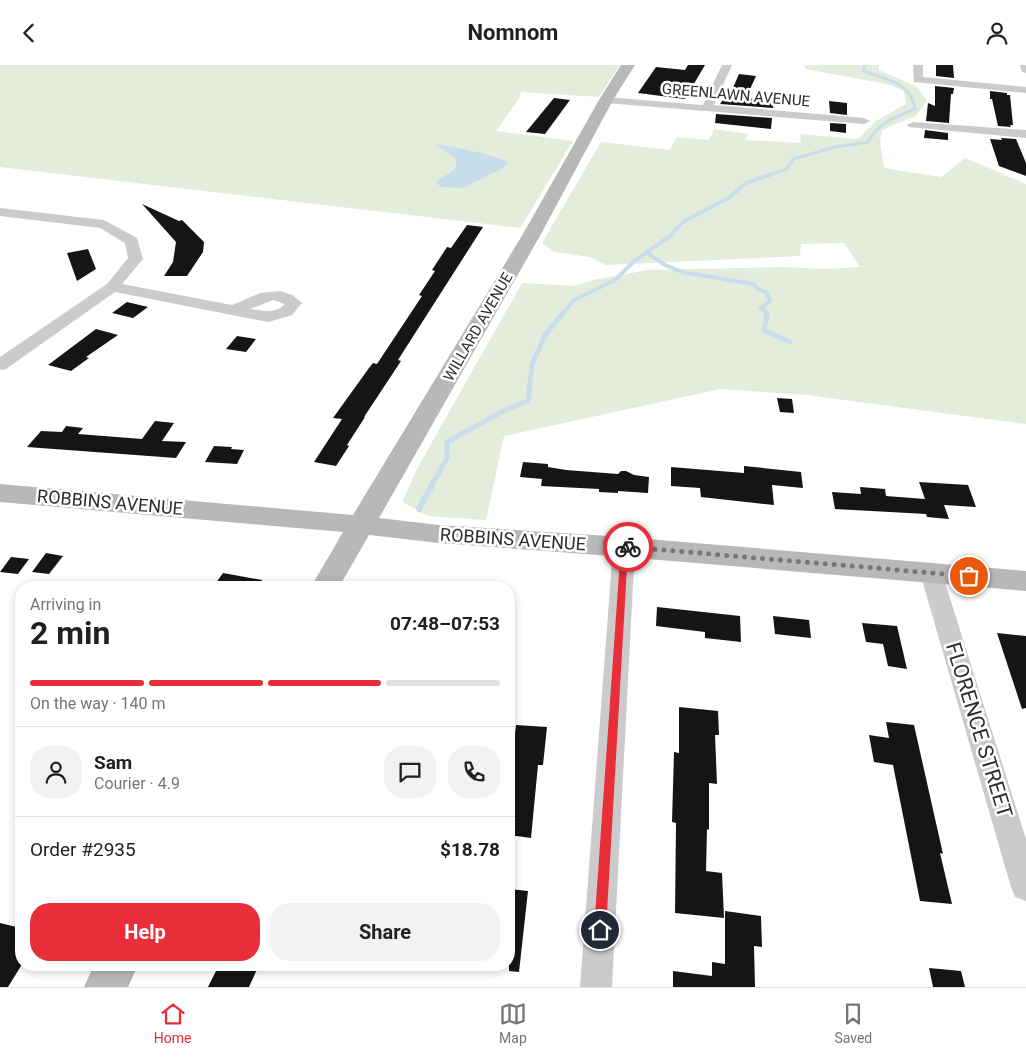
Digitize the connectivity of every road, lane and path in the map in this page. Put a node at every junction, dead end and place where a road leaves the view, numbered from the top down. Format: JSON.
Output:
{"nodes":[{"id":1,"x":628,"y":65,"type":"edge"},
{"id":2,"x":727,"y":65,"type":"edge"},
{"id":3,"x":918,"y":65,"type":"edge"},
{"id":4,"x":1025,"y":65,"type":"edge"},
{"id":5,"x":1026,"y":70,"type":"edge"},
{"id":6,"x":1026,"y":90,"type":"edge"},
{"id":7,"x":606,"y":100,"type":"junction"},
{"id":8,"x":707,"y":108,"type":"junction"},
{"id":9,"x":864,"y":121,"type":"dead end"},
{"id":10,"x":913,"y":125,"type":"dead end"},
{"id":11,"x":1026,"y":134,"type":"edge"},
{"id":12,"x":0,"y":212,"type":"edge"},
{"id":13,"x":112,"y":287,"type":"junction"},
{"id":14,"x":235,"y":310,"type":"dead end"},
{"id":15,"x":0,"y":365,"type":"edge"},
{"id":16,"x":0,"y":493,"type":"edge"},
{"id":17,"x":360,"y":525,"type":"junction"},
{"id":18,"x":624,"y":547,"type":"junction"},
{"id":19,"x":931,"y":573,"type":"junction"},
{"id":20,"x":328,"y":581,"type":"edge"},
{"id":21,"x":1026,"y":581,"type":"edge"},
{"id":22,"x":1026,"y":887,"type":"edge"},
{"id":23,"x":113,"y":971,"type":"edge"},
{"id":24,"x":104,"y":987,"type":"edge"},
{"id":25,"x":596,"y":987,"type":"edge"}],
"edges":[{"from":1,"to":7,"type":"main road","name":"WILLARD AVENUE"},
{"from":2,"to":8,"type":"street"},
{"from":3,"to":6,"type":"street"},
{"from":4,"to":5,"type":"street"},
{"from":7,"to":8,"type":"street","name":"GREENLAWN AVENUE"},
{"from":7,"to":17,"type":"main road","name":"WILLARD AVENUE"},
{"from":8,"to":9,"type":"street","name":"GREENLAWN AVENUE"},
{"from":10,"to":11,"type":"street"},
{"from":12,"to":13,"type":"street"},
{"from":13,"to":14,"type":"street"},
{"from":13,"to":15,"type":"street"},
{"from":16,"to":17,"type":"main road","name":"ROBBINS AVENUE"},
{"from":17,"to":18,"type":"main road","name":"ROBBINS AVENUE"},
{"from":17,"to":20,"type":"main road","name":"WILLARD AVENUE"},
{"from":18,"to":19,"type":"main road","name":"ROBBINS AVENUE"},
{"from":18,"to":25,"type":"street"},
{"from":19,"to":21,"type":"main road","name":"ROBBINS AVENUE"},
{"from":19,"to":22,"type":"street","name":"FLORENCE STREET"},
{"from":23,"to":24,"type":"main road"}]}
